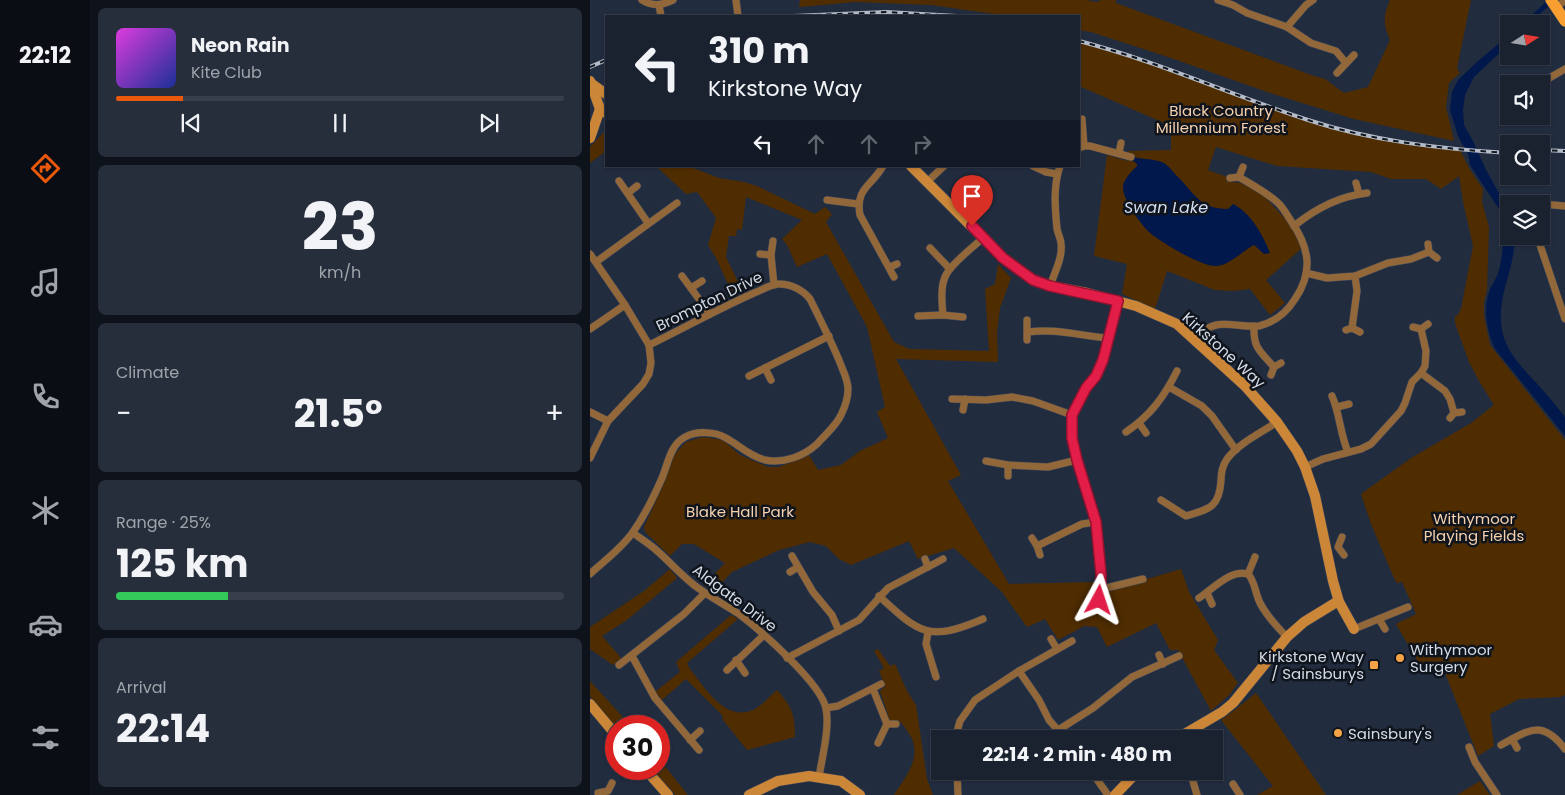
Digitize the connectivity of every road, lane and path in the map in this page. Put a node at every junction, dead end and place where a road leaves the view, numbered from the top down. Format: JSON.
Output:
{"nodes":[{"id":1,"x":642,"y":0,"type":"edge"},
{"id":2,"x":673,"y":0,"type":"edge"},
{"id":3,"x":736,"y":0,"type":"edge"},
{"id":4,"x":1218,"y":0,"type":"edge"},
{"id":5,"x":1313,"y":0,"type":"edge"},
{"id":6,"x":1557,"y":4,"type":"edge"},
{"id":7,"x":659,"y":5,"type":"junction"},
{"id":8,"x":661,"y":15,"type":"edge"},
{"id":9,"x":738,"y":15,"type":"edge"},
{"id":10,"x":1565,"y":21,"type":"edge"},
{"id":11,"x":1287,"y":27,"type":"junction"},
{"id":12,"x":1354,"y":55,"type":"dead end"},
{"id":13,"x":1346,"y":63,"type":"junction"},
{"id":14,"x":1565,"y":69,"type":"edge"},
{"id":15,"x":1336,"y":73,"type":"dead end"},
{"id":16,"x":1550,"y":78,"type":"edge"},
{"id":17,"x":591,"y":82,"type":"edge"},
{"id":18,"x":604,"y":103,"type":"edge"},
{"id":19,"x":605,"y":119,"type":"edge"},
{"id":20,"x":1082,"y":119,"type":"dead end"},
{"id":21,"x":590,"y":139,"type":"edge"},
{"id":22,"x":1121,"y":143,"type":"dead end"},
{"id":23,"x":1081,"y":147,"type":"edge"},
{"id":24,"x":1119,"y":153,"type":"junction"},
{"id":25,"x":1131,"y":157,"type":"dead end"},
{"id":26,"x":882,"y":167,"type":"edge"},
{"id":27,"x":912,"y":167,"type":"edge"},
{"id":28,"x":943,"y":167,"type":"edge"},
{"id":29,"x":1035,"y":167,"type":"edge"},
{"id":30,"x":1060,"y":167,"type":"edge"},
{"id":31,"x":1243,"y":167,"type":"dead end"},
{"id":32,"x":1058,"y":174,"type":"junction"},
{"id":33,"x":1238,"y":177,"type":"junction"},
{"id":34,"x":1230,"y":178,"type":"dead end"},
{"id":35,"x":619,"y":181,"type":"dead end"},
{"id":36,"x":927,"y":182,"type":"junction"},
{"id":37,"x":1356,"y":183,"type":"dead end"},
{"id":38,"x":637,"y":186,"type":"dead end"},
{"id":39,"x":628,"y":193,"type":"junction"},
{"id":40,"x":1367,"y":193,"type":"dead end"},
{"id":41,"x":1359,"y":194,"type":"junction"},
{"id":42,"x":827,"y":200,"type":"dead end"},
{"id":43,"x":677,"y":203,"type":"dead end"},
{"id":44,"x":858,"y":204,"type":"junction"},
{"id":45,"x":1550,"y":204,"type":"edge"},
{"id":46,"x":1565,"y":206,"type":"edge"},
{"id":47,"x":648,"y":223,"type":"junction"},
{"id":48,"x":1294,"y":226,"type":"junction"},
{"id":49,"x":983,"y":238,"type":"junction"},
{"id":50,"x":773,"y":241,"type":"dead end"},
{"id":51,"x":1428,"y":244,"type":"dead end"},
{"id":52,"x":1540,"y":245,"type":"edge"},
{"id":53,"x":930,"y":248,"type":"dead end"},
{"id":54,"x":1429,"y":252,"type":"junction"},
{"id":55,"x":590,"y":254,"type":"edge"},
{"id":56,"x":760,"y":254,"type":"dead end"},
{"id":57,"x":771,"y":255,"type":"junction"},
{"id":58,"x":1437,"y":258,"type":"dead end"},
{"id":59,"x":596,"y":262,"type":"junction"},
{"id":60,"x":898,"y":264,"type":"dead end"},
{"id":61,"x":890,"y":268,"type":"junction"},
{"id":62,"x":950,"y":269,"type":"junction"},
{"id":63,"x":1306,"y":273,"type":"junction"},
{"id":64,"x":682,"y":276,"type":"dead end"},
{"id":65,"x":1355,"y":276,"type":"junction"},
{"id":66,"x":894,"y":277,"type":"dead end"},
{"id":67,"x":702,"y":281,"type":"dead end"},
{"id":68,"x":774,"y":285,"type":"junction"},
{"id":69,"x":1050,"y":286,"type":"junction"},
{"id":70,"x":691,"y":288,"type":"junction"},
{"id":71,"x":1118,"y":301,"type":"junction"},
{"id":72,"x":625,"y":305,"type":"junction"},
{"id":73,"x":710,"y":314,"type":"junction"},
{"id":74,"x":943,"y":315,"type":"junction"},
{"id":75,"x":918,"y":316,"type":"dead end"},
{"id":76,"x":963,"y":317,"type":"dead end"},
{"id":77,"x":1565,"y":319,"type":"edge"},
{"id":78,"x":1027,"y":320,"type":"dead end"},
{"id":79,"x":1428,"y":324,"type":"dead end"},
{"id":80,"x":1254,"y":326,"type":"junction"},
{"id":81,"x":1413,"y":327,"type":"dead end"},
{"id":82,"x":590,"y":328,"type":"edge"},
{"id":83,"x":1421,"y":329,"type":"junction"},
{"id":84,"x":1360,"y":332,"type":"dead end"},
{"id":85,"x":829,"y":336,"type":"junction"},
{"id":86,"x":1108,"y":338,"type":"junction"},
{"id":87,"x":1194,"y":338,"type":"junction"},
{"id":88,"x":649,"y":346,"type":"junction"},
{"id":89,"x":1281,"y":363,"type":"dead end"},
{"id":90,"x":1274,"y":367,"type":"junction"},
{"id":91,"x":764,"y":368,"type":"junction"},
{"id":92,"x":1178,"y":372,"type":"dead end"},
{"id":93,"x":1421,"y":373,"type":"junction"},
{"id":94,"x":1271,"y":375,"type":"dead end"},
{"id":95,"x":749,"y":376,"type":"dead end"},
{"id":96,"x":771,"y":380,"type":"dead end"},
{"id":97,"x":1169,"y":387,"type":"junction"},
{"id":98,"x":1332,"y":396,"type":"dead end"},
{"id":99,"x":952,"y":399,"type":"dead end"},
{"id":100,"x":965,"y":399,"type":"junction"},
{"id":101,"x":1349,"y":404,"type":"dead end"},
{"id":102,"x":1337,"y":407,"type":"junction"},
{"id":103,"x":963,"y":410,"type":"dead end"},
{"id":104,"x":590,"y":412,"type":"edge"},
{"id":105,"x":1456,"y":414,"type":"dead end"},
{"id":106,"x":1072,"y":415,"type":"junction"},
{"id":107,"x":608,"y":421,"type":"junction"},
{"id":108,"x":1277,"y":422,"type":"junction"},
{"id":109,"x":1139,"y":423,"type":"junction"},
{"id":110,"x":1126,"y":432,"type":"dead end"},
{"id":111,"x":1146,"y":433,"type":"dead end"},
{"id":112,"x":1236,"y":450,"type":"junction"},
{"id":113,"x":1348,"y":452,"type":"junction"},
{"id":114,"x":590,"y":458,"type":"edge"},
{"id":115,"x":986,"y":460,"type":"dead end"},
{"id":116,"x":1077,"y":460,"type":"junction"},
{"id":117,"x":1008,"y":465,"type":"junction"},
{"id":118,"x":1305,"y":467,"type":"junction"},
{"id":119,"x":1008,"y":476,"type":"dead end"},
{"id":120,"x":1161,"y":500,"type":"dead end"},
{"id":121,"x":1186,"y":516,"type":"junction"},
{"id":122,"x":1096,"y":522,"type":"junction"},
{"id":123,"x":1187,"y":524,"type":"dead end"},
{"id":124,"x":633,"y":532,"type":"junction"},
{"id":125,"x":1342,"y":537,"type":"dead end"},
{"id":126,"x":1032,"y":538,"type":"dead end"},
{"id":127,"x":1037,"y":546,"type":"junction"},
{"id":128,"x":1338,"y":547,"type":"junction"},
{"id":129,"x":1326,"y":549,"type":"junction"},
{"id":130,"x":1040,"y":555,"type":"dead end"},
{"id":131,"x":1344,"y":555,"type":"dead end"},
{"id":132,"x":792,"y":556,"type":"dead end"},
{"id":133,"x":1255,"y":557,"type":"dead end"},
{"id":134,"x":925,"y":559,"type":"dead end"},
{"id":135,"x":943,"y":560,"type":"dead end"},
{"id":136,"x":798,"y":567,"type":"junction"},
{"id":137,"x":928,"y":567,"type":"junction"},
{"id":138,"x":790,"y":572,"type":"dead end"},
{"id":139,"x":590,"y":574,"type":"edge"},
{"id":140,"x":1248,"y":574,"type":"junction"},
{"id":141,"x":1143,"y":579,"type":"dead end"},
{"id":142,"x":1101,"y":586,"type":"junction"},
{"id":143,"x":705,"y":593,"type":"junction"},
{"id":144,"x":1207,"y":593,"type":"junction"},
{"id":145,"x":879,"y":596,"type":"junction"},
{"id":146,"x":1199,"y":598,"type":"dead end"},
{"id":147,"x":1099,"y":600,"type":"dead end"},
{"id":148,"x":1339,"y":602,"type":"junction"},
{"id":149,"x":1212,"y":604,"type":"dead end"},
{"id":150,"x":1408,"y":607,"type":"dead end"},
{"id":151,"x":983,"y":619,"type":"dead end"},
{"id":152,"x":1379,"y":619,"type":"junction"},
{"id":153,"x":1354,"y":629,"type":"joint"},
{"id":154,"x":1385,"y":629,"type":"dead end"},
{"id":155,"x":839,"y":631,"type":"junction"},
{"id":156,"x":928,"y":632,"type":"junction"},
{"id":157,"x":764,"y":635,"type":"junction"},
{"id":158,"x":1287,"y":637,"type":"junction"},
{"id":159,"x":1051,"y":638,"type":"dead end"},
{"id":160,"x":1072,"y":641,"type":"dead end"},
{"id":161,"x":1057,"y":649,"type":"junction"},
{"id":162,"x":1159,"y":655,"type":"dead end"},
{"id":163,"x":632,"y":656,"type":"junction"},
{"id":164,"x":1179,"y":656,"type":"dead end"},
{"id":165,"x":787,"y":658,"type":"junction"},
{"id":166,"x":736,"y":660,"type":"junction"},
{"id":167,"x":1163,"y":664,"type":"junction"},
{"id":168,"x":618,"y":665,"type":"dead end"},
{"id":169,"x":727,"y":670,"type":"dead end"},
{"id":170,"x":1019,"y":671,"type":"junction"},
{"id":171,"x":746,"y":673,"type":"dead end"},
{"id":172,"x":936,"y":677,"type":"dead end"},
{"id":173,"x":881,"y":684,"type":"dead end"},
{"id":174,"x":873,"y":689,"type":"junction"},
{"id":175,"x":590,"y":704,"type":"edge"},
{"id":176,"x":826,"y":708,"type":"junction"},
{"id":177,"x":605,"y":722,"type":"edge"},
{"id":178,"x":887,"y":724,"type":"junction"},
{"id":179,"x":896,"y":724,"type":"dead end"},
{"id":180,"x":958,"y":730,"type":"edge"},
{"id":181,"x":1058,"y":730,"type":"joint"},
{"id":182,"x":1191,"y":730,"type":"edge"},
{"id":183,"x":700,"y":731,"type":"dead end"},
{"id":184,"x":1512,"y":739,"type":"junction"},
{"id":185,"x":690,"y":740,"type":"junction"},
{"id":186,"x":878,"y":743,"type":"dead end"},
{"id":187,"x":1501,"y":745,"type":"dead end"},
{"id":188,"x":1469,"y":747,"type":"dead end"},
{"id":189,"x":1517,"y":748,"type":"dead end"},
{"id":190,"x":1565,"y":749,"type":"edge"},
{"id":191,"x":699,"y":750,"type":"dead end"},
{"id":192,"x":819,"y":777,"type":"junction"},
{"id":193,"x":655,"y":780,"type":"edge"},
{"id":194,"x":957,"y":780,"type":"edge"},
{"id":195,"x":1099,"y":780,"type":"edge"},
{"id":196,"x":1129,"y":780,"type":"edge"},
{"id":197,"x":1193,"y":780,"type":"edge"},
{"id":198,"x":612,"y":784,"type":"dead end"},
{"id":199,"x":1233,"y":784,"type":"dead end"},
{"id":200,"x":598,"y":793,"type":"dead end"},
{"id":201,"x":610,"y":793,"type":"edge"},
{"id":202,"x":1238,"y":794,"type":"edge"},
{"id":203,"x":668,"y":795,"type":"edge"},
{"id":204,"x":749,"y":795,"type":"edge"},
{"id":205,"x":860,"y":795,"type":"edge"},
{"id":206,"x":958,"y":795,"type":"edge"},
{"id":207,"x":1108,"y":795,"type":"edge"},
{"id":208,"x":1115,"y":795,"type":"edge"},
{"id":209,"x":1197,"y":795,"type":"edge"},
{"id":210,"x":1497,"y":795,"type":"edge"}],
"edges":[{"from":1,"to":7,"type":"street"},
{"from":2,"to":7,"type":"street"},
{"from":3,"to":9,"type":"street"},
{"from":4,"to":11,"type":"street"},
{"from":5,"to":11,"type":"street"},
{"from":6,"to":10,"type":"main road"},
{"from":7,"to":8,"type":"street"},
{"from":11,"to":13,"type":"street"},
{"from":12,"to":13,"type":"street"},
{"from":13,"to":15,"type":"street"},
{"from":14,"to":16,"type":"street"},
{"from":17,"to":18,"type":"street"},
{"from":18,"to":21,"type":"street"},
{"from":19,"to":21,"type":"street"},
{"from":20,"to":23,"type":"street"},
{"from":22,"to":24,"type":"street"},
{"from":23,"to":24,"type":"street"},
{"from":24,"to":25,"type":"street"},
{"from":26,"to":44,"type":"street"},
{"from":27,"to":36,"type":"street","name":"Kirkstone Way"},
{"from":28,"to":36,"type":"street"},
{"from":29,"to":32,"type":"street"},
{"from":30,"to":32,"type":"street"},
{"from":31,"to":33,"type":"street"},
{"from":32,"to":69,"type":"street"},
{"from":33,"to":34,"type":"street"},
{"from":33,"to":48,"type":"street"},
{"from":35,"to":39,"type":"street"},
{"from":36,"to":49,"type":"street","name":"Kirkstone Way"},
{"from":37,"to":41,"type":"street"},
{"from":38,"to":39,"type":"street"},
{"from":39,"to":47,"type":"street"},
{"from":40,"to":41,"type":"street"},
{"from":41,"to":48,"type":"street"},
{"from":42,"to":44,"type":"street"},
{"from":43,"to":47,"type":"street"},
{"from":44,"to":61,"type":"street"},
{"from":45,"to":46,"type":"street"},
{"from":47,"to":59,"type":"street"},
{"from":48,"to":63,"type":"street"},
{"from":49,"to":62,"type":"street"},
{"from":49,"to":69,"type":"street","name":"Kirkstone Way"},
{"from":50,"to":57,"type":"street"},
{"from":51,"to":54,"type":"street"},
{"from":52,"to":77,"type":"street"},
{"from":53,"to":62,"type":"street"},
{"from":54,"to":58,"type":"street"},
{"from":54,"to":65,"type":"street"},
{"from":55,"to":59,"type":"street"},
{"from":56,"to":57,"type":"street"},
{"from":57,"to":68,"type":"street"},
{"from":59,"to":72,"type":"street"},
{"from":60,"to":61,"type":"street"},
{"from":61,"to":66,"type":"street"},
{"from":62,"to":74,"type":"street"},
{"from":63,"to":65,"type":"street"},
{"from":63,"to":80,"type":"street"},
{"from":64,"to":70,"type":"street"},
{"from":65,"to":84,"type":"street"},
{"from":67,"to":70,"type":"street"},
{"from":68,"to":73,"type":"street","name":"Brompton Drive"},
{"from":68,"to":85,"type":"street","name":"Brompton Drive"},
{"from":69,"to":71,"type":"street","name":"Kirkstone Way"},
{"from":70,"to":73,"type":"street"},
{"from":71,"to":86,"type":"street"},
{"from":71,"to":87,"type":"street","name":"Kirkstone Way"},
{"from":72,"to":82,"type":"street"},
{"from":72,"to":88,"type":"street"},
{"from":73,"to":88,"type":"street","name":"Brompton Drive"},
{"from":74,"to":75,"type":"street"},
{"from":74,"to":76,"type":"street"},
{"from":78,"to":86,"type":"street"},
{"from":79,"to":83,"type":"street"},
{"from":80,"to":87,"type":"street"},
{"from":80,"to":90,"type":"street"},
{"from":81,"to":83,"type":"street"},
{"from":83,"to":93,"type":"street"},
{"from":85,"to":91,"type":"street"},
{"from":85,"to":124,"type":"street","name":"Brompton Drive"},
{"from":86,"to":106,"type":"street"},
{"from":87,"to":108,"type":"street","name":"Kirkstone Way"},
{"from":88,"to":107,"type":"street"},
{"from":89,"to":90,"type":"street"},
{"from":90,"to":94,"type":"street"},
{"from":91,"to":95,"type":"street"},
{"from":91,"to":96,"type":"street"},
{"from":92,"to":97,"type":"street"},
{"from":93,"to":105,"type":"street"},
{"from":93,"to":113,"type":"street"},
{"from":97,"to":109,"type":"street"},
{"from":97,"to":112,"type":"street"},
{"from":98,"to":102,"type":"street"},
{"from":99,"to":100,"type":"street"},
{"from":100,"to":103,"type":"street"},
{"from":100,"to":106,"type":"street"},
{"from":101,"to":102,"type":"street"},
{"from":102,"to":113,"type":"street"},
{"from":104,"to":107,"type":"street"},
{"from":106,"to":116,"type":"street"},
{"from":107,"to":114,"type":"street"},
{"from":108,"to":112,"type":"street"},
{"from":108,"to":118,"type":"street","name":"Kirkstone Way"},
{"from":109,"to":110,"type":"street"},
{"from":109,"to":111,"type":"street"},
{"from":112,"to":121,"type":"street"},
{"from":113,"to":118,"type":"street"},
{"from":115,"to":117,"type":"street"},
{"from":116,"to":117,"type":"street"},
{"from":116,"to":122,"type":"street"},
{"from":117,"to":119,"type":"street"},
{"from":118,"to":129,"type":"street","name":"Kirkstone Way"},
{"from":120,"to":121,"type":"street"},
{"from":121,"to":123,"type":"street"},
{"from":122,"to":127,"type":"street"},
{"from":122,"to":142,"type":"street"},
{"from":124,"to":139,"type":"street","name":"Brompton Drive"},
{"from":124,"to":143,"type":"street","name":"Aldgate Drive"},
{"from":125,"to":128,"type":"street"},
{"from":126,"to":127,"type":"street"},
{"from":127,"to":130,"type":"street"},
{"from":128,"to":129,"type":"street"},
{"from":128,"to":131,"type":"street"},
{"from":129,"to":148,"type":"street","name":"Kirkstone Way"},
{"from":132,"to":136,"type":"street"},
{"from":133,"to":140,"type":"street"},
{"from":134,"to":137,"type":"street"},
{"from":135,"to":137,"type":"street"},
{"from":136,"to":138,"type":"street"},
{"from":136,"to":155,"type":"street"},
{"from":137,"to":145,"type":"street"},
{"from":140,"to":144,"type":"street"},
{"from":140,"to":158,"type":"street"},
{"from":141,"to":142,"type":"street"},
{"from":142,"to":147,"type":"street"},
{"from":143,"to":157,"type":"street","name":"Aldgate Drive"},
{"from":143,"to":163,"type":"street"},
{"from":144,"to":146,"type":"street"},
{"from":144,"to":149,"type":"street"},
{"from":145,"to":155,"type":"street"},
{"from":145,"to":156,"type":"street"},
{"from":148,"to":153,"type":"street","name":"Kirkstone Way"},
{"from":148,"to":158,"type":"street"},
{"from":150,"to":152,"type":"street"},
{"from":151,"to":156,"type":"street"},
{"from":152,"to":153,"type":"street"},
{"from":152,"to":154,"type":"street"},
{"from":155,"to":165,"type":"street"},
{"from":156,"to":172,"type":"street"},
{"from":157,"to":165,"type":"street","name":"Aldgate Drive"},
{"from":157,"to":166,"type":"street"},
{"from":158,"to":182,"type":"street"},
{"from":159,"to":161,"type":"street"},
{"from":160,"to":161,"type":"street"},
{"from":161,"to":170,"type":"street"},
{"from":162,"to":167,"type":"street"},
{"from":163,"to":168,"type":"street"},
{"from":163,"to":185,"type":"street"},
{"from":164,"to":167,"type":"street"},
{"from":165,"to":176,"type":"street","name":"Aldgate Drive"},
{"from":166,"to":169,"type":"street"},
{"from":166,"to":171,"type":"street"},
{"from":167,"to":181,"type":"street"},
{"from":170,"to":180,"type":"street"},
{"from":170,"to":181,"type":"street"},
{"from":173,"to":174,"type":"street"},
{"from":174,"to":176,"type":"street"},
{"from":174,"to":178,"type":"street"},
{"from":175,"to":177,"type":"street"},
{"from":176,"to":192,"type":"street"},
{"from":178,"to":179,"type":"street"},
{"from":178,"to":186,"type":"street"},
{"from":183,"to":185,"type":"street"},
{"from":184,"to":187,"type":"street"},
{"from":184,"to":189,"type":"street"},
{"from":184,"to":190,"type":"street"},
{"from":185,"to":191,"type":"street"},
{"from":188,"to":210,"type":"street"},
{"from":192,"to":204,"type":"street"},
{"from":192,"to":205,"type":"street"},
{"from":193,"to":203,"type":"street"},
{"from":194,"to":206,"type":"street"},
{"from":195,"to":207,"type":"street"},
{"from":196,"to":208,"type":"street"},
{"from":197,"to":209,"type":"street"},
{"from":198,"to":201,"type":"street"},
{"from":199,"to":202,"type":"street"},
{"from":200,"to":201,"type":"street"}]}
